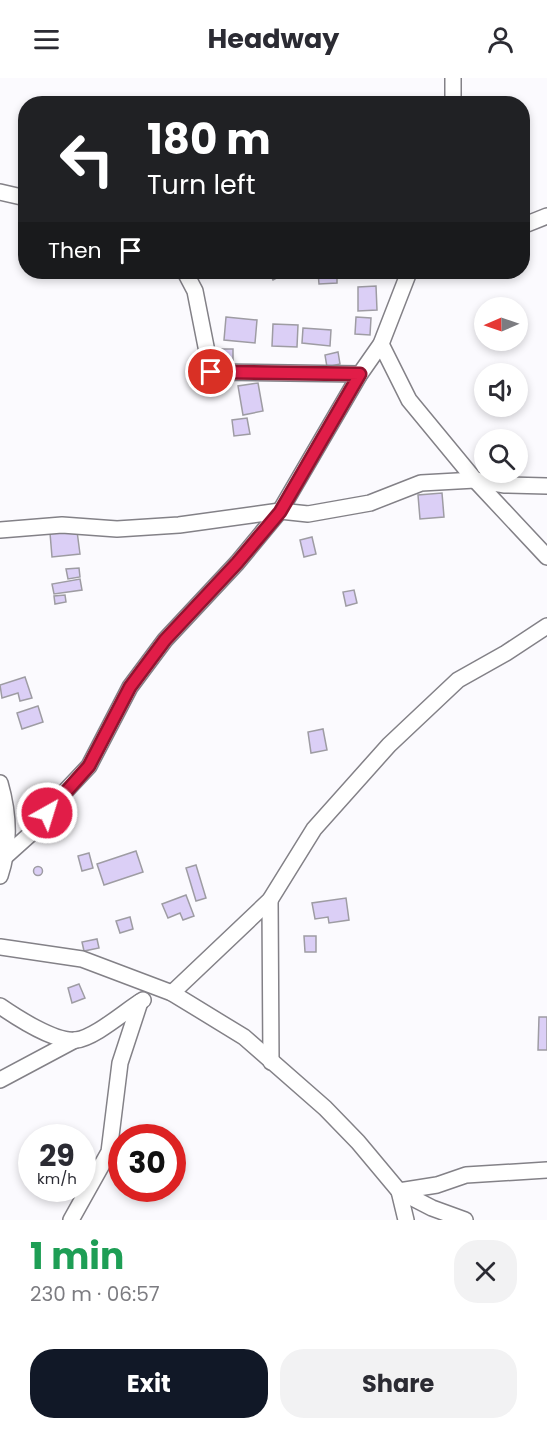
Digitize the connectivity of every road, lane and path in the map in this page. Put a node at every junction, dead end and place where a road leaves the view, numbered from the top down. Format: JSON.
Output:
{"nodes":[{"id":1,"x":453,"y":78,"type":"edge"},
{"id":2,"x":453,"y":96,"type":"edge"},
{"id":3,"x":0,"y":192,"type":"edge"},
{"id":4,"x":18,"y":196,"type":"edge"},
{"id":5,"x":547,"y":216,"type":"edge"},
{"id":6,"x":530,"y":223,"type":"edge"},
{"id":7,"x":188,"y":279,"type":"edge"},
{"id":8,"x":406,"y":279,"type":"edge"},
{"id":9,"x":381,"y":344,"type":"junction"},
{"id":10,"x":360,"y":374,"type":"junction"},
{"id":11,"x":474,"y":479,"type":"edge"},
{"id":12,"x":474,"y":480,"type":"edge"},
{"id":13,"x":478,"y":483,"type":"edge"},
{"id":14,"x":493,"y":483,"type":"edge"},
{"id":15,"x":547,"y":486,"type":"edge"},
{"id":16,"x":280,"y":512,"type":"junction"},
{"id":17,"x":0,"y":530,"type":"edge"},
{"id":18,"x":547,"y":557,"type":"edge"},
{"id":19,"x":547,"y":626,"type":"edge"},
{"id":20,"x":0,"y":783,"type":"edge"},
{"id":21,"x":4,"y":851,"type":"edge"},
{"id":22,"x":0,"y":876,"type":"edge"},
{"id":23,"x":270,"y":900,"type":"junction"},
{"id":24,"x":0,"y":947,"type":"edge"},
{"id":25,"x":167,"y":991,"type":"junction"},
{"id":26,"x":140,"y":1002,"type":"junction"},
{"id":27,"x":0,"y":1006,"type":"edge"},
{"id":28,"x":75,"y":1040,"type":"junction"},
{"id":29,"x":271,"y":1062,"type":"junction"},
{"id":30,"x":0,"y":1080,"type":"edge"},
{"id":31,"x":547,"y":1170,"type":"edge"},
{"id":32,"x":399,"y":1191,"type":"junction"},
{"id":33,"x":71,"y":1220,"type":"edge"},
{"id":34,"x":406,"y":1220,"type":"edge"},
{"id":35,"x":465,"y":1220,"type":"edge"}],
"edges":[{"from":1,"to":2,"type":"street"},
{"from":3,"to":4,"type":"street"},
{"from":5,"to":6,"type":"street"},
{"from":7,"to":10,"type":"street"},
{"from":8,"to":9,"type":"street"},
{"from":9,"to":10,"type":"street"},
{"from":9,"to":11,"type":"street"},
{"from":10,"to":16,"type":"street"},
{"from":12,"to":16,"type":"street"},
{"from":13,"to":18,"type":"street"},
{"from":14,"to":15,"type":"street"},
{"from":16,"to":17,"type":"street"},
{"from":16,"to":21,"type":"street"},
{"from":19,"to":23,"type":"street"},
{"from":20,"to":21,"type":"street"},
{"from":21,"to":22,"type":"street"},
{"from":23,"to":25,"type":"street"},
{"from":23,"to":29,"type":"street"},
{"from":24,"to":25,"type":"street"},
{"from":25,"to":26,"type":"street"},
{"from":25,"to":29,"type":"street"},
{"from":26,"to":28,"type":"street"},
{"from":26,"to":33,"type":"street"},
{"from":27,"to":28,"type":"street"},
{"from":28,"to":30,"type":"street"},
{"from":29,"to":32,"type":"street"},
{"from":31,"to":32,"type":"street"},
{"from":32,"to":34,"type":"street"},
{"from":32,"to":35,"type":"street"}]}
